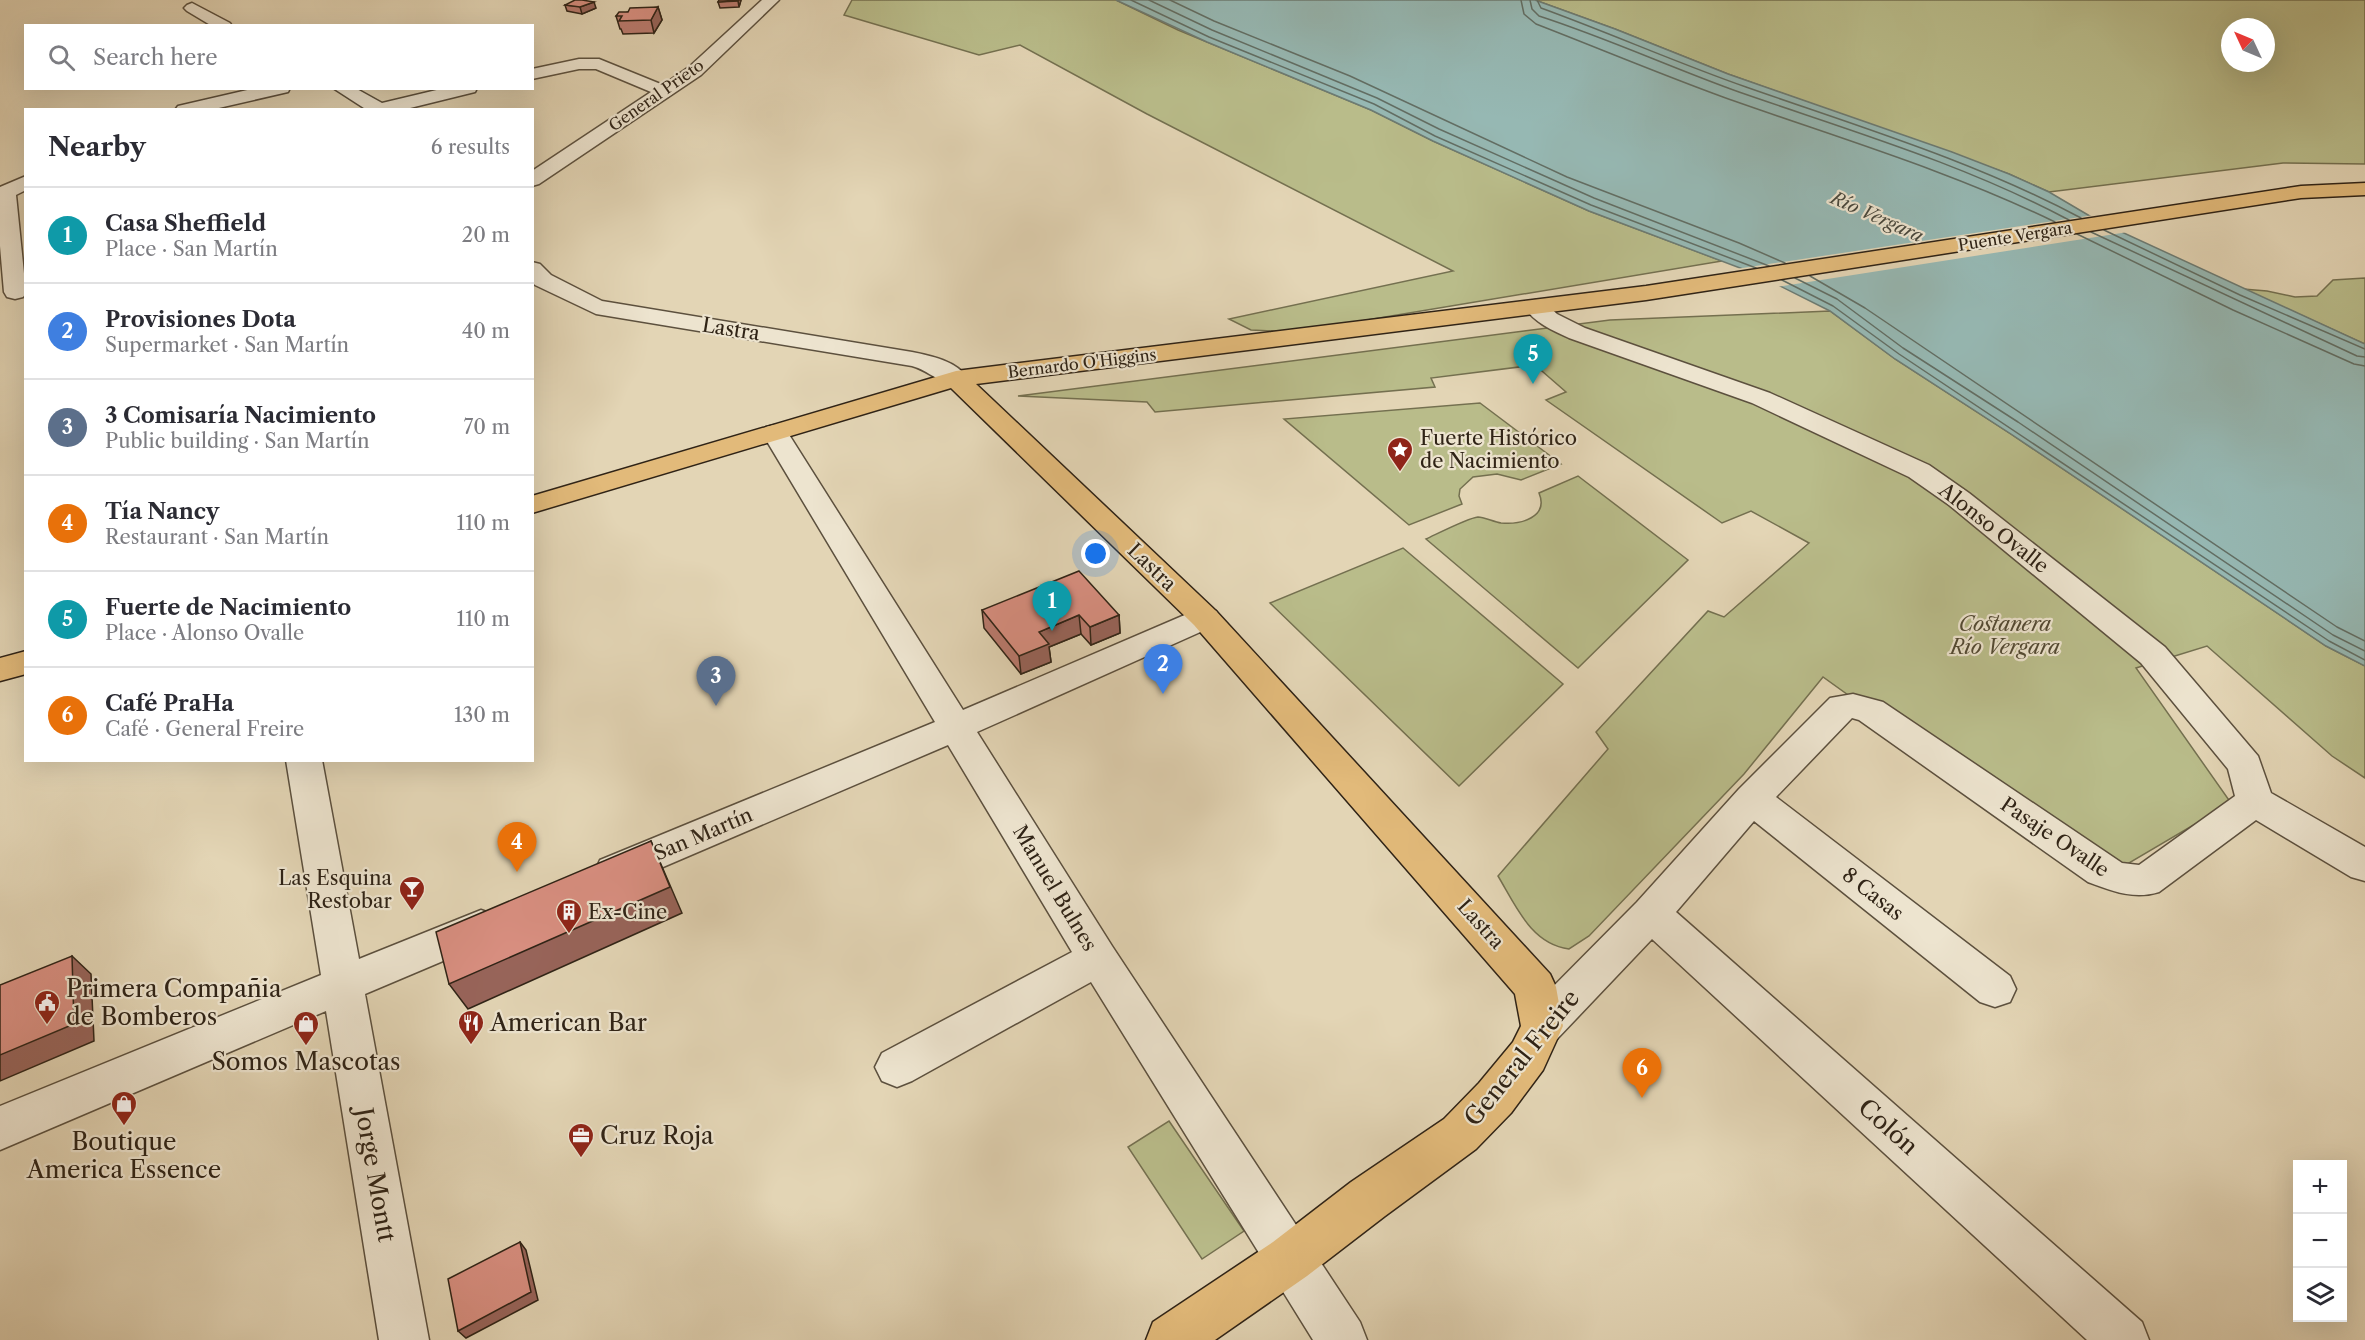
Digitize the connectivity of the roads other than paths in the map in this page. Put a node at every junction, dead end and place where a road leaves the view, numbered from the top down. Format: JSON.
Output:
{"nodes":[{"id":1,"x":771,"y":0,"type":"edge"},
{"id":2,"x":192,"y":8,"type":"dead end"},
{"id":3,"x":221,"y":24,"type":"edge"},
{"id":4,"x":534,"y":74,"type":"edge"},
{"id":5,"x":273,"y":90,"type":"edge"},
{"id":6,"x":345,"y":90,"type":"edge"},
{"id":7,"x":460,"y":90,"type":"edge"},
{"id":8,"x":665,"y":92,"type":"junction"},
{"id":9,"x":193,"y":108,"type":"edge"},
{"id":10,"x":376,"y":108,"type":"edge"},
{"id":11,"x":382,"y":108,"type":"edge"},
{"id":12,"x":534,"y":179,"type":"edge"},
{"id":13,"x":24,"y":183,"type":"edge"},
{"id":14,"x":2365,"y":189,"type":"edge"},
{"id":15,"x":534,"y":270,"type":"edge"},
{"id":16,"x":13,"y":293,"type":"edge"},
{"id":17,"x":1646,"y":293,"type":"joint"},
{"id":18,"x":1536,"y":307,"type":"junction"},
{"id":19,"x":956,"y":379,"type":"junction"},
{"id":20,"x":775,"y":433,"type":"junction"},
{"id":21,"x":534,"y":504,"type":"edge"},
{"id":22,"x":1205,"y":618,"type":"junction"},
{"id":23,"x":24,"y":663,"type":"edge"},
{"id":24,"x":0,"y":670,"type":"edge"},
{"id":25,"x":1856,"y":706,"type":"joint"},
{"id":26,"x":957,"y":727,"type":"junction"},
{"id":27,"x":304,"y":762,"type":"edge"},
{"id":28,"x":1752,"y":799,"type":"junction"},
{"id":29,"x":2255,"y":801,"type":"junction"},
{"id":30,"x":2365,"y":866,"type":"edge"},
{"id":31,"x":583,"y":885,"type":"edge"},
{"id":32,"x":517,"y":912,"type":"edge"},
{"id":33,"x":1651,"y":914,"type":"junction"},
{"id":34,"x":1098,"y":958,"type":"junction"},
{"id":35,"x":342,"y":986,"type":"junction"},
{"id":36,"x":1995,"y":989,"type":"dead end"},
{"id":37,"x":1542,"y":1026,"type":"junction"},
{"id":38,"x":897,"y":1067,"type":"dead end"},
{"id":39,"x":0,"y":1128,"type":"edge"},
{"id":40,"x":1290,"y":1259,"type":"junction"},
{"id":41,"x":404,"y":1340,"type":"edge"},
{"id":42,"x":1171,"y":1340,"type":"edge"},
{"id":43,"x":1342,"y":1340,"type":"edge"},
{"id":44,"x":2124,"y":1340,"type":"edge"}],
"edges":[{"from":1,"to":8,"type":"street","name":"General Prieto"},
{"from":2,"to":3,"type":"street"},
{"from":4,"to":8,"type":"street"},
{"from":5,"to":9,"type":"street"},
{"from":6,"to":10,"type":"street"},
{"from":7,"to":11,"type":"street"},
{"from":8,"to":12,"type":"street","name":"General Prieto"},
{"from":13,"to":16,"type":"street"},
{"from":14,"to":17,"type":"main road","name":"Puente Vergara"},
{"from":15,"to":19,"type":"street","name":"Lastra"},
{"from":17,"to":18,"type":"main road","name":"Bernardo O'Higgins"},
{"from":18,"to":19,"type":"main road","name":"Bernardo O'Higgins"},
{"from":18,"to":29,"type":"street","name":"Alonso Ovalle"},
{"from":19,"to":20,"type":"main road","name":"Bernardo O'Higgins"},
{"from":19,"to":22,"type":"main road","name":"Lastra"},
{"from":20,"to":21,"type":"main road","name":"Bernardo O'Higgins"},
{"from":20,"to":26,"type":"street","name":"Manuel Bulnes"},
{"from":22,"to":26,"type":"street","name":"San Martín"},
{"from":22,"to":37,"type":"main road","name":"Lastra"},
{"from":23,"to":24,"type":"main road"},
{"from":25,"to":28,"type":"street","name":"General Freire"},
{"from":25,"to":29,"type":"street","name":"Pasaje Ovalle"},
{"from":26,"to":31,"type":"street","name":"San Martín"},
{"from":26,"to":34,"type":"street","name":"Manuel Bulnes"},
{"from":27,"to":35,"type":"street","name":"Jorge Montt"},
{"from":28,"to":33,"type":"street","name":"General Freire"},
{"from":28,"to":36,"type":"street","name":"8 Casas"},
{"from":29,"to":30,"type":"street"},
{"from":32,"to":35,"type":"street"},
{"from":33,"to":37,"type":"street","name":"General Freire"},
{"from":33,"to":44,"type":"street","name":"Colón"},
{"from":34,"to":38,"type":"street"},
{"from":34,"to":40,"type":"street","name":"Manuel Bulnes"},
{"from":35,"to":39,"type":"street"},
{"from":35,"to":41,"type":"street","name":"Jorge Montt"},
{"from":37,"to":40,"type":"main road","name":"General Freire"},
{"from":40,"to":42,"type":"main road","name":"General Freire"},
{"from":40,"to":43,"type":"street","name":"Manuel Bulnes"}]}
